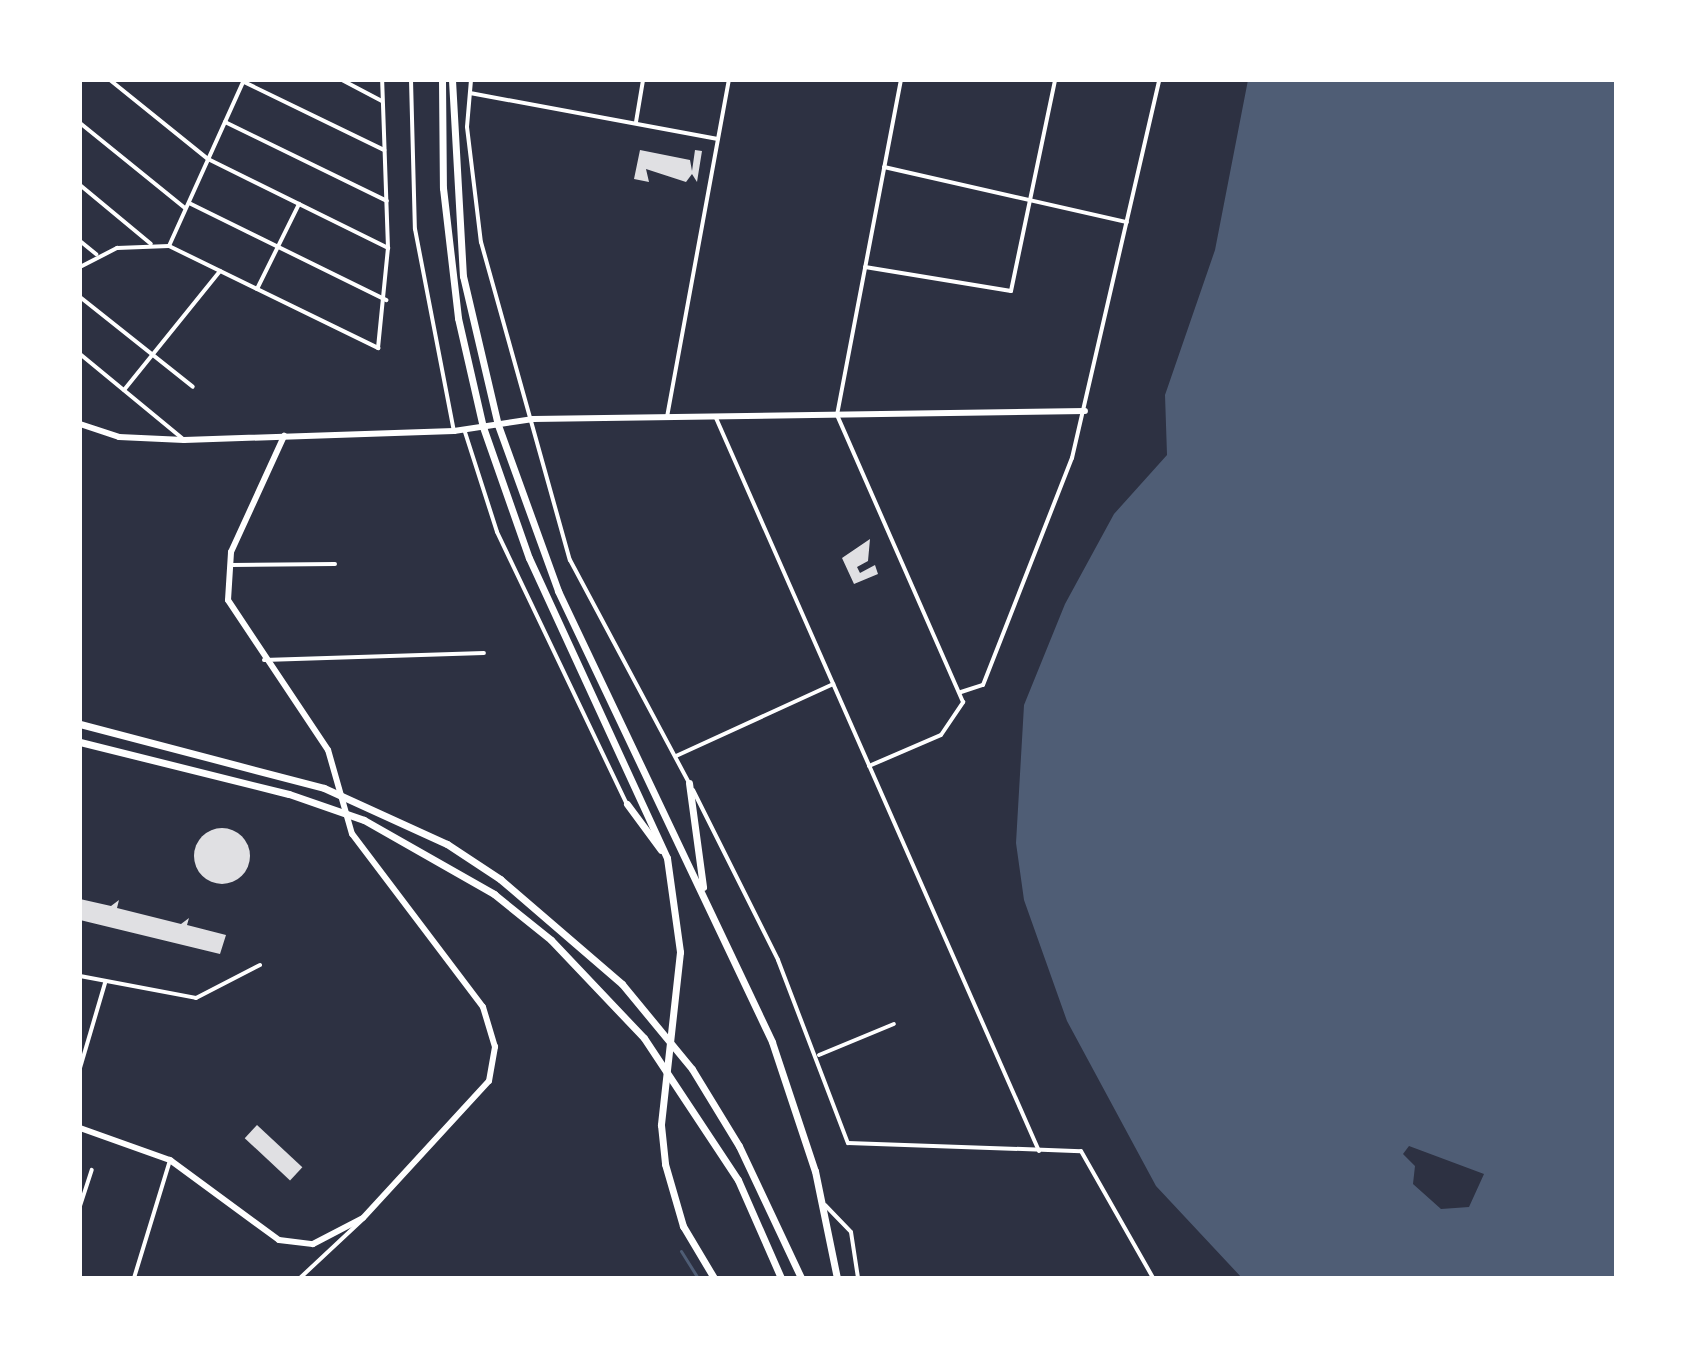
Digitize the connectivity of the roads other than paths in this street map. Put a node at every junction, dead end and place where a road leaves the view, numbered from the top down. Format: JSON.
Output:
{"nodes":[{"id":1,"x":110,"y":80,"type":"edge"},
{"id":2,"x":342,"y":80,"type":"edge"},
{"id":3,"x":382,"y":80,"type":"edge"},
{"id":4,"x":411,"y":80,"type":"edge"},
{"id":5,"x":442,"y":80,"type":"edge"},
{"id":6,"x":452,"y":80,"type":"edge"},
{"id":7,"x":471,"y":80,"type":"edge"},
{"id":8,"x":643,"y":80,"type":"edge"},
{"id":9,"x":729,"y":80,"type":"edge"},
{"id":10,"x":901,"y":80,"type":"edge"},
{"id":11,"x":1055,"y":80,"type":"edge"},
{"id":12,"x":1159,"y":80,"type":"edge"},
{"id":13,"x":244,"y":81,"type":"edge"},
{"id":14,"x":470,"y":93,"type":"junction"},
{"id":15,"x":383,"y":101,"type":"junction"},
{"id":16,"x":225,"y":122,"type":"junction"},
{"id":17,"x":636,"y":122,"type":"junction"},
{"id":18,"x":80,"y":123,"type":"edge"},
{"id":19,"x":718,"y":139,"type":"junction"},
{"id":20,"x":384,"y":150,"type":"junction"},
{"id":21,"x":208,"y":159,"type":"junction"},
{"id":22,"x":884,"y":167,"type":"junction"},
{"id":23,"x":80,"y":185,"type":"edge"},
{"id":24,"x":1033,"y":199,"type":"junction"},
{"id":25,"x":387,"y":201,"type":"junction"},
{"id":26,"x":299,"y":204,"type":"junction"},
{"id":27,"x":187,"y":205,"type":"junction"},
{"id":28,"x":1127,"y":222,"type":"junction"},
{"id":29,"x":80,"y":241,"type":"edge"},
{"id":30,"x":151,"y":244,"type":"junction"},
{"id":31,"x":169,"y":246,"type":"junction"},
{"id":32,"x":278,"y":246,"type":"junction"},
{"id":33,"x":388,"y":248,"type":"junction"},
{"id":34,"x":96,"y":254,"type":"junction"},
{"id":35,"x":80,"y":267,"type":"edge"},
{"id":36,"x":865,"y":267,"type":"junction"},
{"id":37,"x":220,"y":271,"type":"junction"},
{"id":38,"x":257,"y":289,"type":"junction"},
{"id":39,"x":80,"y":297,"type":"edge"},
{"id":40,"x":386,"y":300,"type":"junction"},
{"id":41,"x":80,"y":354,"type":"edge"},
{"id":42,"x":153,"y":354,"type":"junction"},
{"id":43,"x":193,"y":387,"type":"dead end"},
{"id":44,"x":124,"y":390,"type":"junction"},
{"id":45,"x":1085,"y":411,"type":"junction"},
{"id":46,"x":837,"y":415,"type":"junction"},
{"id":47,"x":716,"y":418,"type":"junction"},
{"id":48,"x":533,"y":419,"type":"junction"},
{"id":49,"x":667,"y":419,"type":"junction"},
{"id":50,"x":80,"y":425,"type":"edge"},
{"id":51,"x":498,"y":425,"type":"junction"},
{"id":52,"x":483,"y":427,"type":"junction"},
{"id":53,"x":464,"y":429,"type":"junction"},
{"id":54,"x":454,"y":431,"type":"junction"},
{"id":55,"x":284,"y":436,"type":"junction"},
{"id":56,"x":184,"y":440,"type":"junction"},
{"id":57,"x":335,"y":564,"type":"dead end"},
{"id":58,"x":228,"y":565,"type":"junction"},
{"id":59,"x":484,"y":653,"type":"dead end"},
{"id":60,"x":264,"y":660,"type":"junction"},
{"id":61,"x":833,"y":684,"type":"junction"},
{"id":62,"x":961,"y":692,"type":"junction"},
{"id":63,"x":80,"y":724,"type":"edge"},
{"id":64,"x":80,"y":742,"type":"edge"},
{"id":65,"x":676,"y":756,"type":"junction"},
{"id":66,"x":869,"y":766,"type":"junction"},
{"id":67,"x":689,"y":783,"type":"junction"},
{"id":68,"x":627,"y":804,"type":"joint"},
{"id":69,"x":667,"y":858,"type":"junction"},
{"id":70,"x":703,"y":894,"type":"junction"},
{"id":71,"x":260,"y":965,"type":"dead end"},
{"id":72,"x":80,"y":976,"type":"edge"},
{"id":73,"x":105,"y":983,"type":"junction"},
{"id":74,"x":894,"y":1024,"type":"dead end"},
{"id":75,"x":819,"y":1055,"type":"junction"},
{"id":76,"x":80,"y":1068,"type":"edge"},
{"id":77,"x":80,"y":1128,"type":"edge"},
{"id":78,"x":1039,"y":1151,"type":"junction"},
{"id":79,"x":170,"y":1160,"type":"junction"},
{"id":80,"x":92,"y":1170,"type":"dead end"},
{"id":81,"x":825,"y":1205,"type":"junction"},
{"id":82,"x":80,"y":1206,"type":"edge"},
{"id":83,"x":363,"y":1218,"type":"junction"},
{"id":84,"x":134,"y":1278,"type":"edge"},
{"id":85,"x":300,"y":1278,"type":"edge"},
{"id":86,"x":714,"y":1278,"type":"edge"},
{"id":87,"x":781,"y":1278,"type":"edge"},
{"id":88,"x":801,"y":1278,"type":"edge"},
{"id":89,"x":837,"y":1278,"type":"edge"},
{"id":90,"x":858,"y":1278,"type":"edge"},
{"id":91,"x":1153,"y":1278,"type":"edge"}],
"edges":[{"from":1,"to":21,"type":"street"},
{"from":2,"to":15,"type":"street"},
{"from":3,"to":15,"type":"street"},
{"from":4,"to":54,"type":"street"},
{"from":5,"to":52,"type":"main road"},
{"from":6,"to":51,"type":"main road"},
{"from":7,"to":14,"type":"street"},
{"from":8,"to":17,"type":"street"},
{"from":9,"to":19,"type":"street"},
{"from":10,"to":22,"type":"street"},
{"from":11,"to":24,"type":"street"},
{"from":12,"to":28,"type":"street"},
{"from":13,"to":16,"type":"street"},
{"from":13,"to":20,"type":"street"},
{"from":14,"to":17,"type":"street"},
{"from":14,"to":48,"type":"street"},
{"from":15,"to":20,"type":"street"},
{"from":16,"to":21,"type":"street"},
{"from":16,"to":25,"type":"street"},
{"from":17,"to":19,"type":"street"},
{"from":18,"to":27,"type":"street"},
{"from":19,"to":49,"type":"street"},
{"from":20,"to":25,"type":"street"},
{"from":21,"to":26,"type":"street"},
{"from":21,"to":27,"type":"street"},
{"from":22,"to":24,"type":"street"},
{"from":22,"to":36,"type":"street"},
{"from":23,"to":30,"type":"street"},
{"from":24,"to":28,"type":"street"},
{"from":24,"to":36,"type":"street"},
{"from":25,"to":33,"type":"street"},
{"from":26,"to":32,"type":"street"},
{"from":26,"to":33,"type":"street"},
{"from":27,"to":31,"type":"street"},
{"from":27,"to":32,"type":"street"},
{"from":28,"to":45,"type":"street"},
{"from":29,"to":34,"type":"street"},
{"from":30,"to":31,"type":"street"},
{"from":30,"to":34,"type":"street"},
{"from":31,"to":37,"type":"street"},
{"from":32,"to":38,"type":"street"},
{"from":32,"to":40,"type":"street"},
{"from":33,"to":40,"type":"street"},
{"from":34,"to":35,"type":"street"},
{"from":36,"to":46,"type":"street"},
{"from":37,"to":38,"type":"street"},
{"from":37,"to":42,"type":"street"},
{"from":38,"to":40,"type":"street"},
{"from":39,"to":42,"type":"street"},
{"from":41,"to":44,"type":"street"},
{"from":42,"to":43,"type":"street"},
{"from":42,"to":44,"type":"street"},
{"from":44,"to":56,"type":"street"},
{"from":45,"to":46,"type":"street"},
{"from":45,"to":62,"type":"street"},
{"from":46,"to":47,"type":"street"},
{"from":46,"to":62,"type":"street"},
{"from":47,"to":49,"type":"street"},
{"from":47,"to":61,"type":"street"},
{"from":48,"to":49,"type":"street"},
{"from":48,"to":51,"type":"street"},
{"from":48,"to":65,"type":"street"},
{"from":50,"to":56,"type":"street"},
{"from":51,"to":52,"type":"street"},
{"from":51,"to":70,"type":"main road"},
{"from":52,"to":53,"type":"street"},
{"from":52,"to":69,"type":"main road"},
{"from":53,"to":54,"type":"street"},
{"from":53,"to":68,"type":"street"},
{"from":54,"to":55,"type":"street"},
{"from":55,"to":56,"type":"street"},
{"from":55,"to":58,"type":"street"},
{"from":57,"to":58,"type":"street"},
{"from":58,"to":60,"type":"street"},
{"from":59,"to":60,"type":"street"},
{"from":60,"to":83,"type":"street"},
{"from":61,"to":65,"type":"street"},
{"from":61,"to":66,"type":"street"},
{"from":62,"to":66,"type":"street"},
{"from":63,"to":88,"type":"main road"},
{"from":64,"to":87,"type":"main road"},
{"from":65,"to":67,"type":"street"},
{"from":66,"to":78,"type":"street"},
{"from":67,"to":70,"type":"main road"},
{"from":67,"to":75,"type":"street"},
{"from":68,"to":69,"type":"main road"},
{"from":69,"to":86,"type":"main road"},
{"from":70,"to":81,"type":"main road"},
{"from":71,"to":73,"type":"street"},
{"from":72,"to":73,"type":"street"},
{"from":73,"to":76,"type":"street"},
{"from":74,"to":75,"type":"street"},
{"from":75,"to":78,"type":"street"},
{"from":77,"to":79,"type":"street"},
{"from":78,"to":91,"type":"street"},
{"from":79,"to":83,"type":"street"},
{"from":79,"to":84,"type":"street"},
{"from":80,"to":82,"type":"street"},
{"from":81,"to":89,"type":"main road"},
{"from":81,"to":90,"type":"street"},
{"from":83,"to":85,"type":"street"}]}
